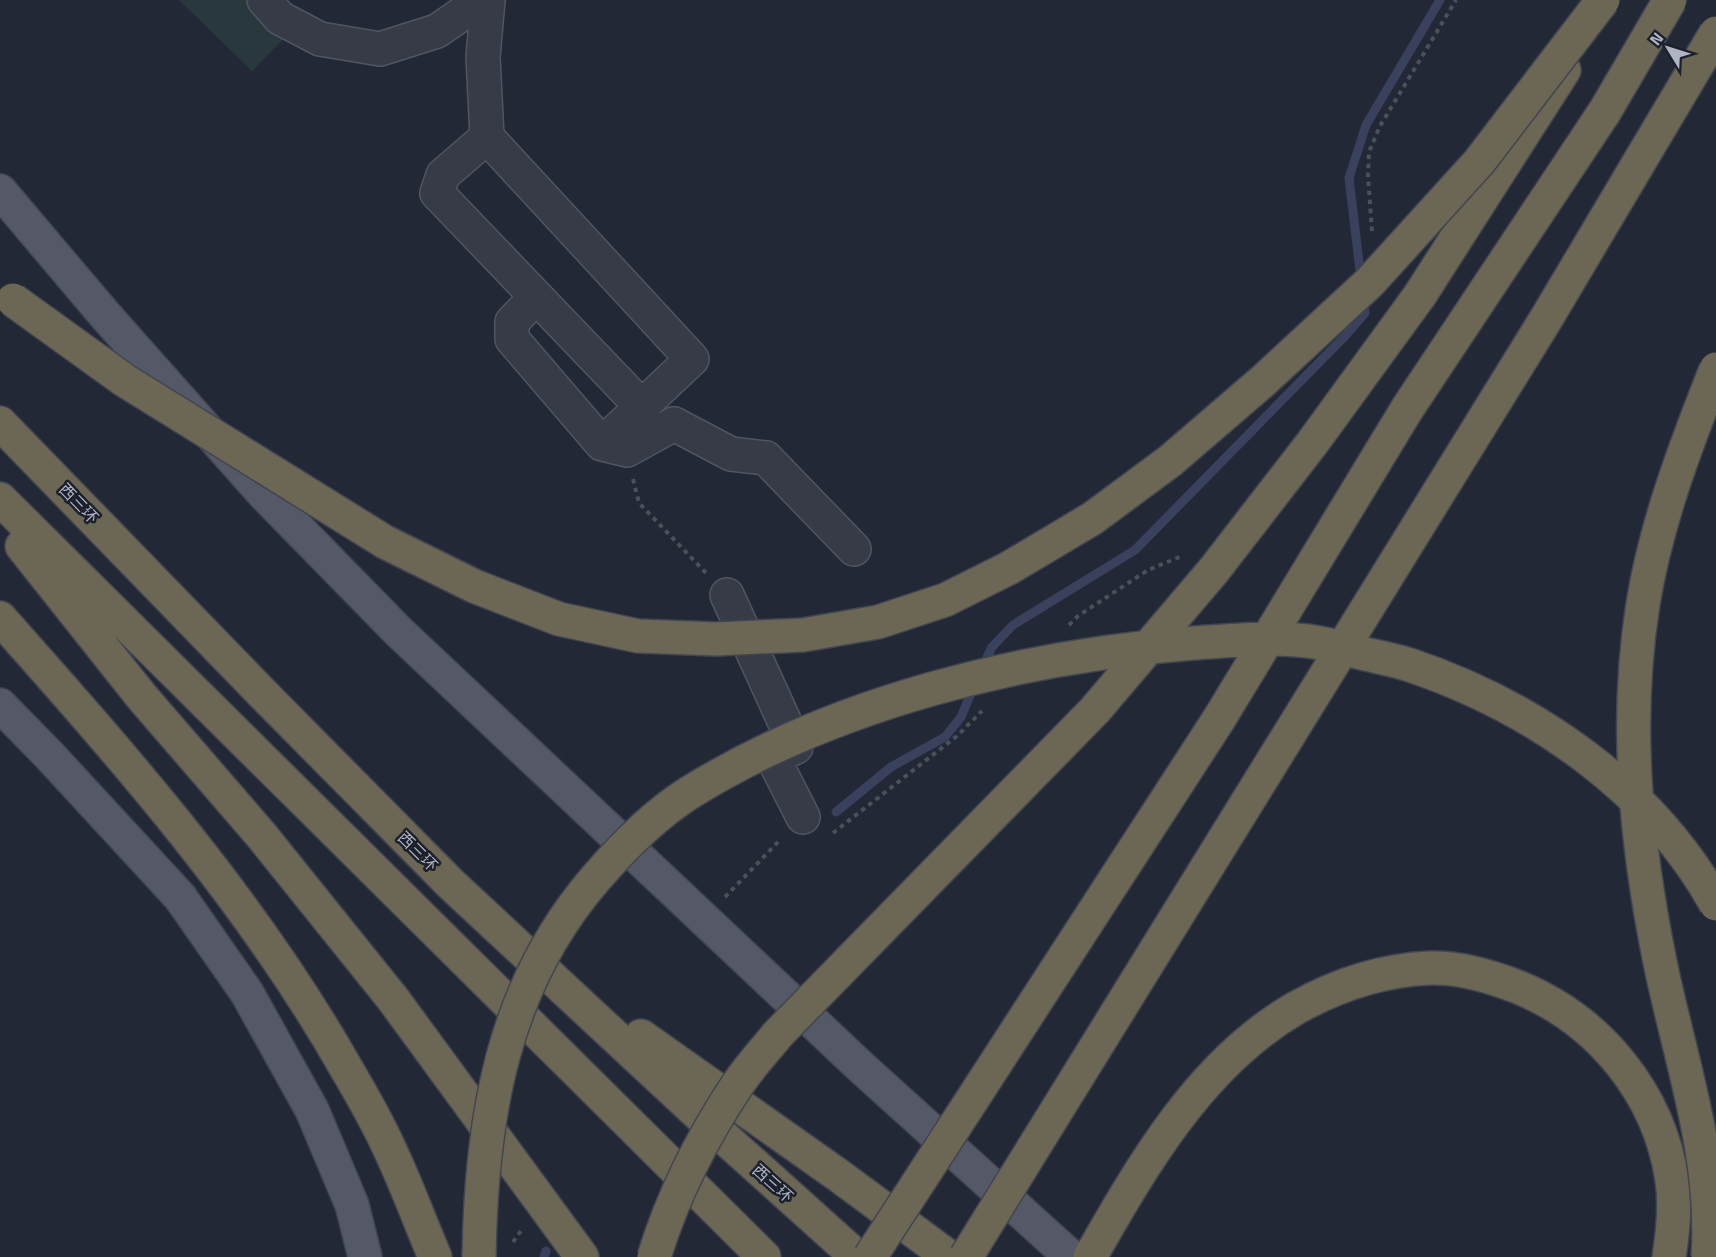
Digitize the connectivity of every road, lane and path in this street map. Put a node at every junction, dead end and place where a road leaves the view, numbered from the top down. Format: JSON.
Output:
{"nodes":[{"id":1,"x":264,"y":0,"type":"edge"},
{"id":2,"x":482,"y":0,"type":"edge"},
{"id":3,"x":488,"y":0,"type":"edge"},
{"id":4,"x":1456,"y":0,"type":"edge"},
{"id":5,"x":1603,"y":0,"type":"edge"},
{"id":6,"x":1608,"y":0,"type":"edge"},
{"id":7,"x":1670,"y":0,"type":"edge"},
{"id":8,"x":1716,"y":33,"type":"edge"},
{"id":9,"x":487,"y":137,"type":"junction"},
{"id":10,"x":0,"y":190,"type":"edge"},
{"id":11,"x":1372,"y":232,"type":"dead end"},
{"id":12,"x":7,"y":295,"type":"edge"},
{"id":13,"x":536,"y":297,"type":"junction"},
{"id":14,"x":1716,"y":369,"type":"edge"},
{"id":15,"x":642,"y":407,"type":"junction"},
{"id":16,"x":0,"y":423,"type":"edge"},
{"id":17,"x":614,"y":447,"type":"junction"},
{"id":18,"x":0,"y":499,"type":"edge"},
{"id":19,"x":0,"y":519,"type":"edge"},
{"id":20,"x":854,"y":549,"type":"dead end"},
{"id":21,"x":1188,"y":553,"type":"dead end"},
{"id":22,"x":727,"y":596,"type":"joint"},
{"id":23,"x":0,"y":618,"type":"edge"},
{"id":24,"x":1062,"y":632,"type":"dead end"},
{"id":25,"x":989,"y":704,"type":"dead end"},
{"id":26,"x":0,"y":705,"type":"edge"},
{"id":27,"x":816,"y":827,"type":"junction"},
{"id":28,"x":720,"y":902,"type":"dead end"},
{"id":29,"x":1716,"y":904,"type":"edge"},
{"id":30,"x":511,"y":941,"type":"junction"},
{"id":31,"x":359,"y":1253,"type":"edge"},
{"id":32,"x":435,"y":1257,"type":"edge"},
{"id":33,"x":479,"y":1257,"type":"edge"},
{"id":34,"x":582,"y":1257,"type":"edge"},
{"id":35,"x":654,"y":1257,"type":"edge"},
{"id":36,"x":764,"y":1257,"type":"edge"},
{"id":37,"x":857,"y":1257,"type":"edge"},
{"id":38,"x":870,"y":1257,"type":"edge"},
{"id":39,"x":949,"y":1257,"type":"edge"},
{"id":40,"x":966,"y":1257,"type":"edge"},
{"id":41,"x":1071,"y":1257,"type":"edge"},
{"id":42,"x":1090,"y":1257,"type":"edge"},
{"id":43,"x":1669,"y":1257,"type":"edge"},
{"id":44,"x":1708,"y":1257,"type":"edge"}],
"edges":[{"from":1,"to":2,"type":"lane"},
{"from":3,"to":9,"type":"lane"},
{"from":4,"to":11,"type":"path"},
{"from":5,"to":12,"type":"highway","bridge":true},
{"from":6,"to":35,"type":"highway","bridge":true},
{"from":7,"to":38,"type":"highway","bridge":true},
{"from":8,"to":40,"type":"highway","bridge":true},
{"from":9,"to":13,"type":"lane"},
{"from":9,"to":15,"type":"lane"},
{"from":10,"to":41,"type":"main road"},
{"from":13,"to":15,"type":"lane"},
{"from":13,"to":17,"type":"lane"},
{"from":14,"to":44,"type":"highway","bridge":true},
{"from":15,"to":17,"type":"lane"},
{"from":16,"to":30,"type":"highway","name":"西三环"},
{"from":17,"to":20,"type":"lane"},
{"from":17,"to":22,"type":"path"},
{"from":18,"to":36,"type":"highway"},
{"from":19,"to":34,"type":"highway"},
{"from":21,"to":24,"type":"path"},
{"from":22,"to":27,"type":"lane"},
{"from":23,"to":32,"type":"highway"},
{"from":25,"to":27,"type":"path"},
{"from":26,"to":31,"type":"main road"},
{"from":27,"to":28,"type":"path"},
{"from":29,"to":33,"type":"highway","bridge":true},
{"from":30,"to":37,"type":"highway","name":"西三环"},
{"from":30,"to":39,"type":"highway"},
{"from":42,"to":43,"type":"highway"}]}
